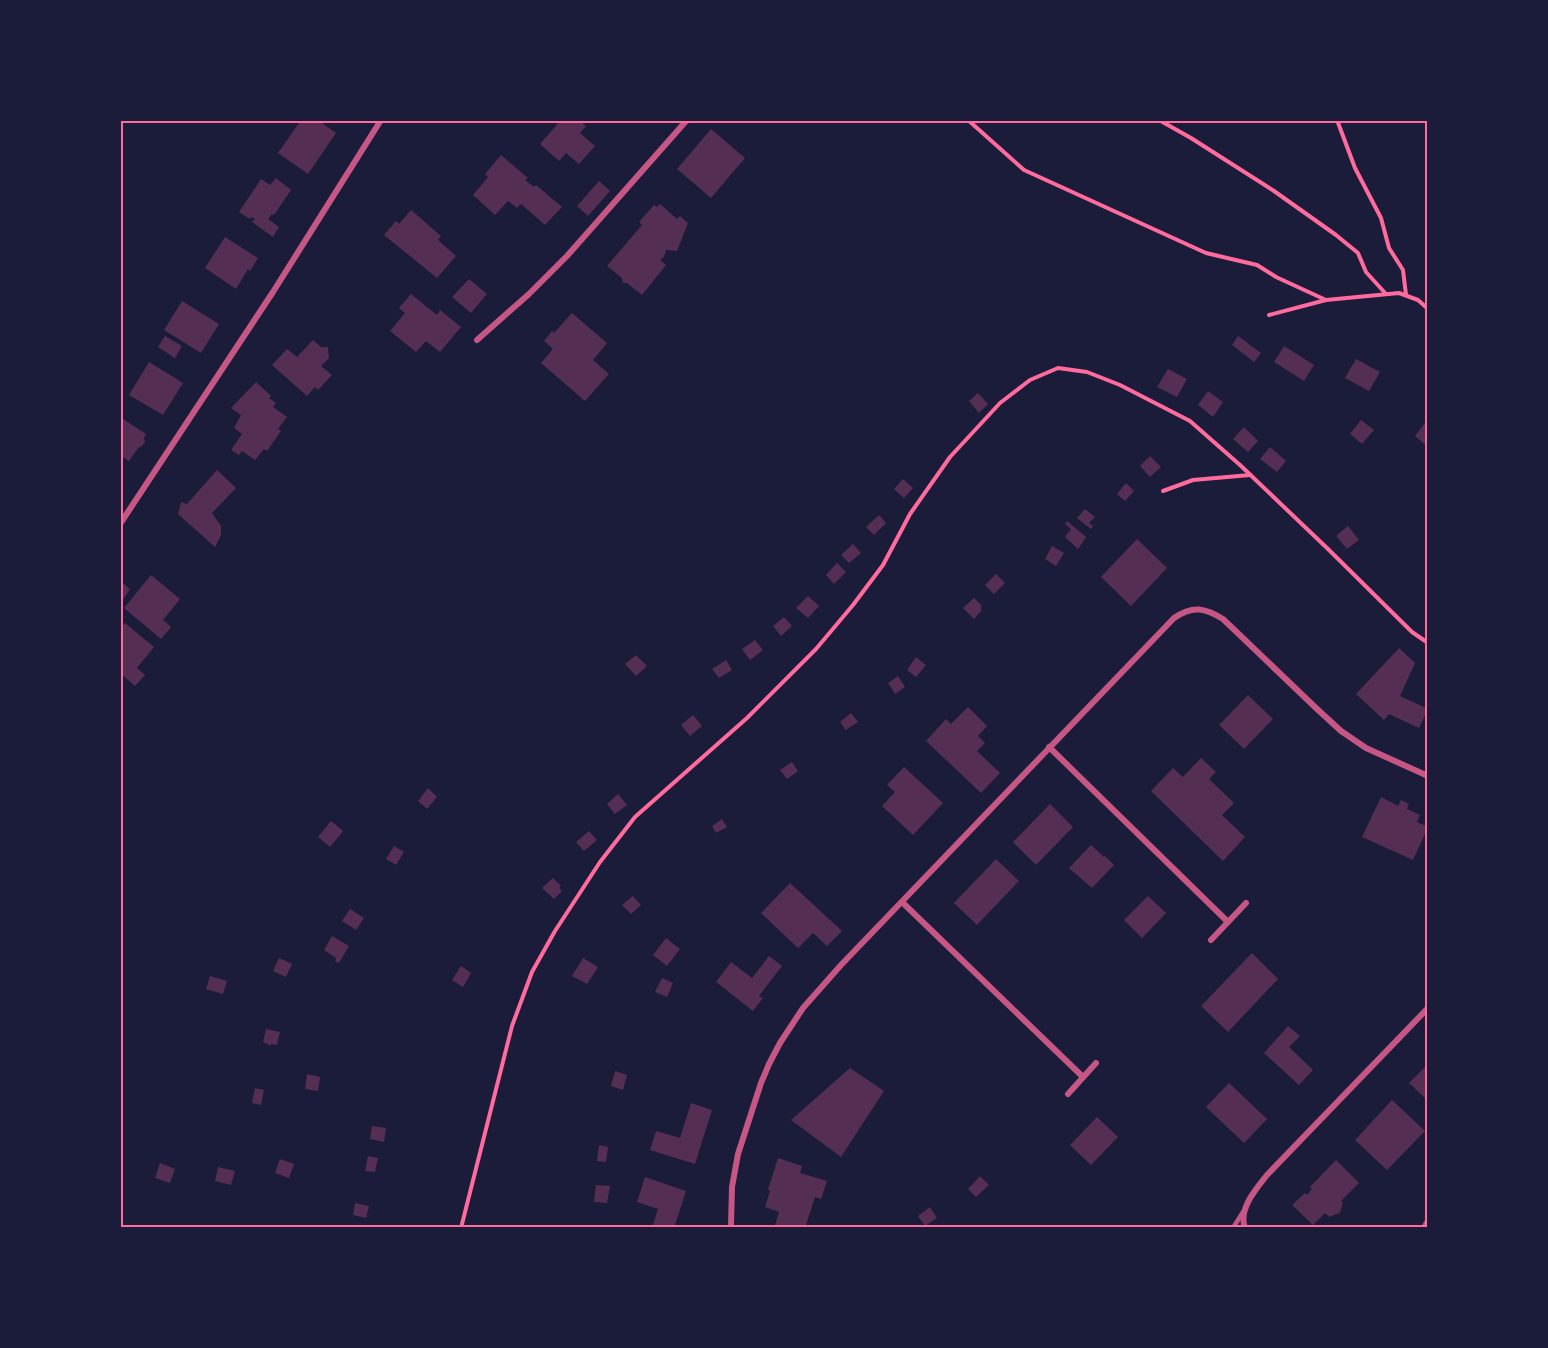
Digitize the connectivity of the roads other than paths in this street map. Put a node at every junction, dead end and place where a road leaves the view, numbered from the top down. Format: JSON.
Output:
{"nodes":[{"id":1,"x":381,"y":120,"type":"edge"},
{"id":2,"x":687,"y":120,"type":"edge"},
{"id":3,"x":477,"y":340,"type":"dead end"},
{"id":4,"x":120,"y":525,"type":"edge"},
{"id":5,"x":1049,"y":747,"type":"junction"},
{"id":6,"x":1428,"y":776,"type":"edge"},
{"id":7,"x":902,"y":902,"type":"junction"},
{"id":8,"x":1246,"y":903,"type":"dead end"},
{"id":9,"x":1228,"y":922,"type":"junction"},
{"id":10,"x":1211,"y":940,"type":"dead end"},
{"id":11,"x":1428,"y":1008,"type":"edge"},
{"id":12,"x":1096,"y":1063,"type":"dead end"},
{"id":13,"x":1083,"y":1077,"type":"junction"},
{"id":14,"x":1068,"y":1094,"type":"dead end"},
{"id":15,"x":1245,"y":1210,"type":"junction"},
{"id":16,"x":1428,"y":1221,"type":"edge"},
{"id":17,"x":731,"y":1225,"type":"dead end"},
{"id":18,"x":1233,"y":1228,"type":"edge"},
{"id":19,"x":1245,"y":1228,"type":"edge"},
{"id":20,"x":1424,"y":1228,"type":"edge"}],
"edges":[{"from":1,"to":4,"type":"street"},
{"from":2,"to":3,"type":"street"},
{"from":5,"to":6,"type":"street"},
{"from":5,"to":7,"type":"street"},
{"from":5,"to":9,"type":"street"},
{"from":7,"to":13,"type":"street"},
{"from":7,"to":17,"type":"street"},
{"from":8,"to":9,"type":"street"},
{"from":9,"to":10,"type":"street"},
{"from":11,"to":15,"type":"street"},
{"from":12,"to":13,"type":"street"},
{"from":13,"to":14,"type":"street"},
{"from":15,"to":18,"type":"lane"},
{"from":15,"to":19,"type":"street"},
{"from":16,"to":20,"type":"street"}]}
